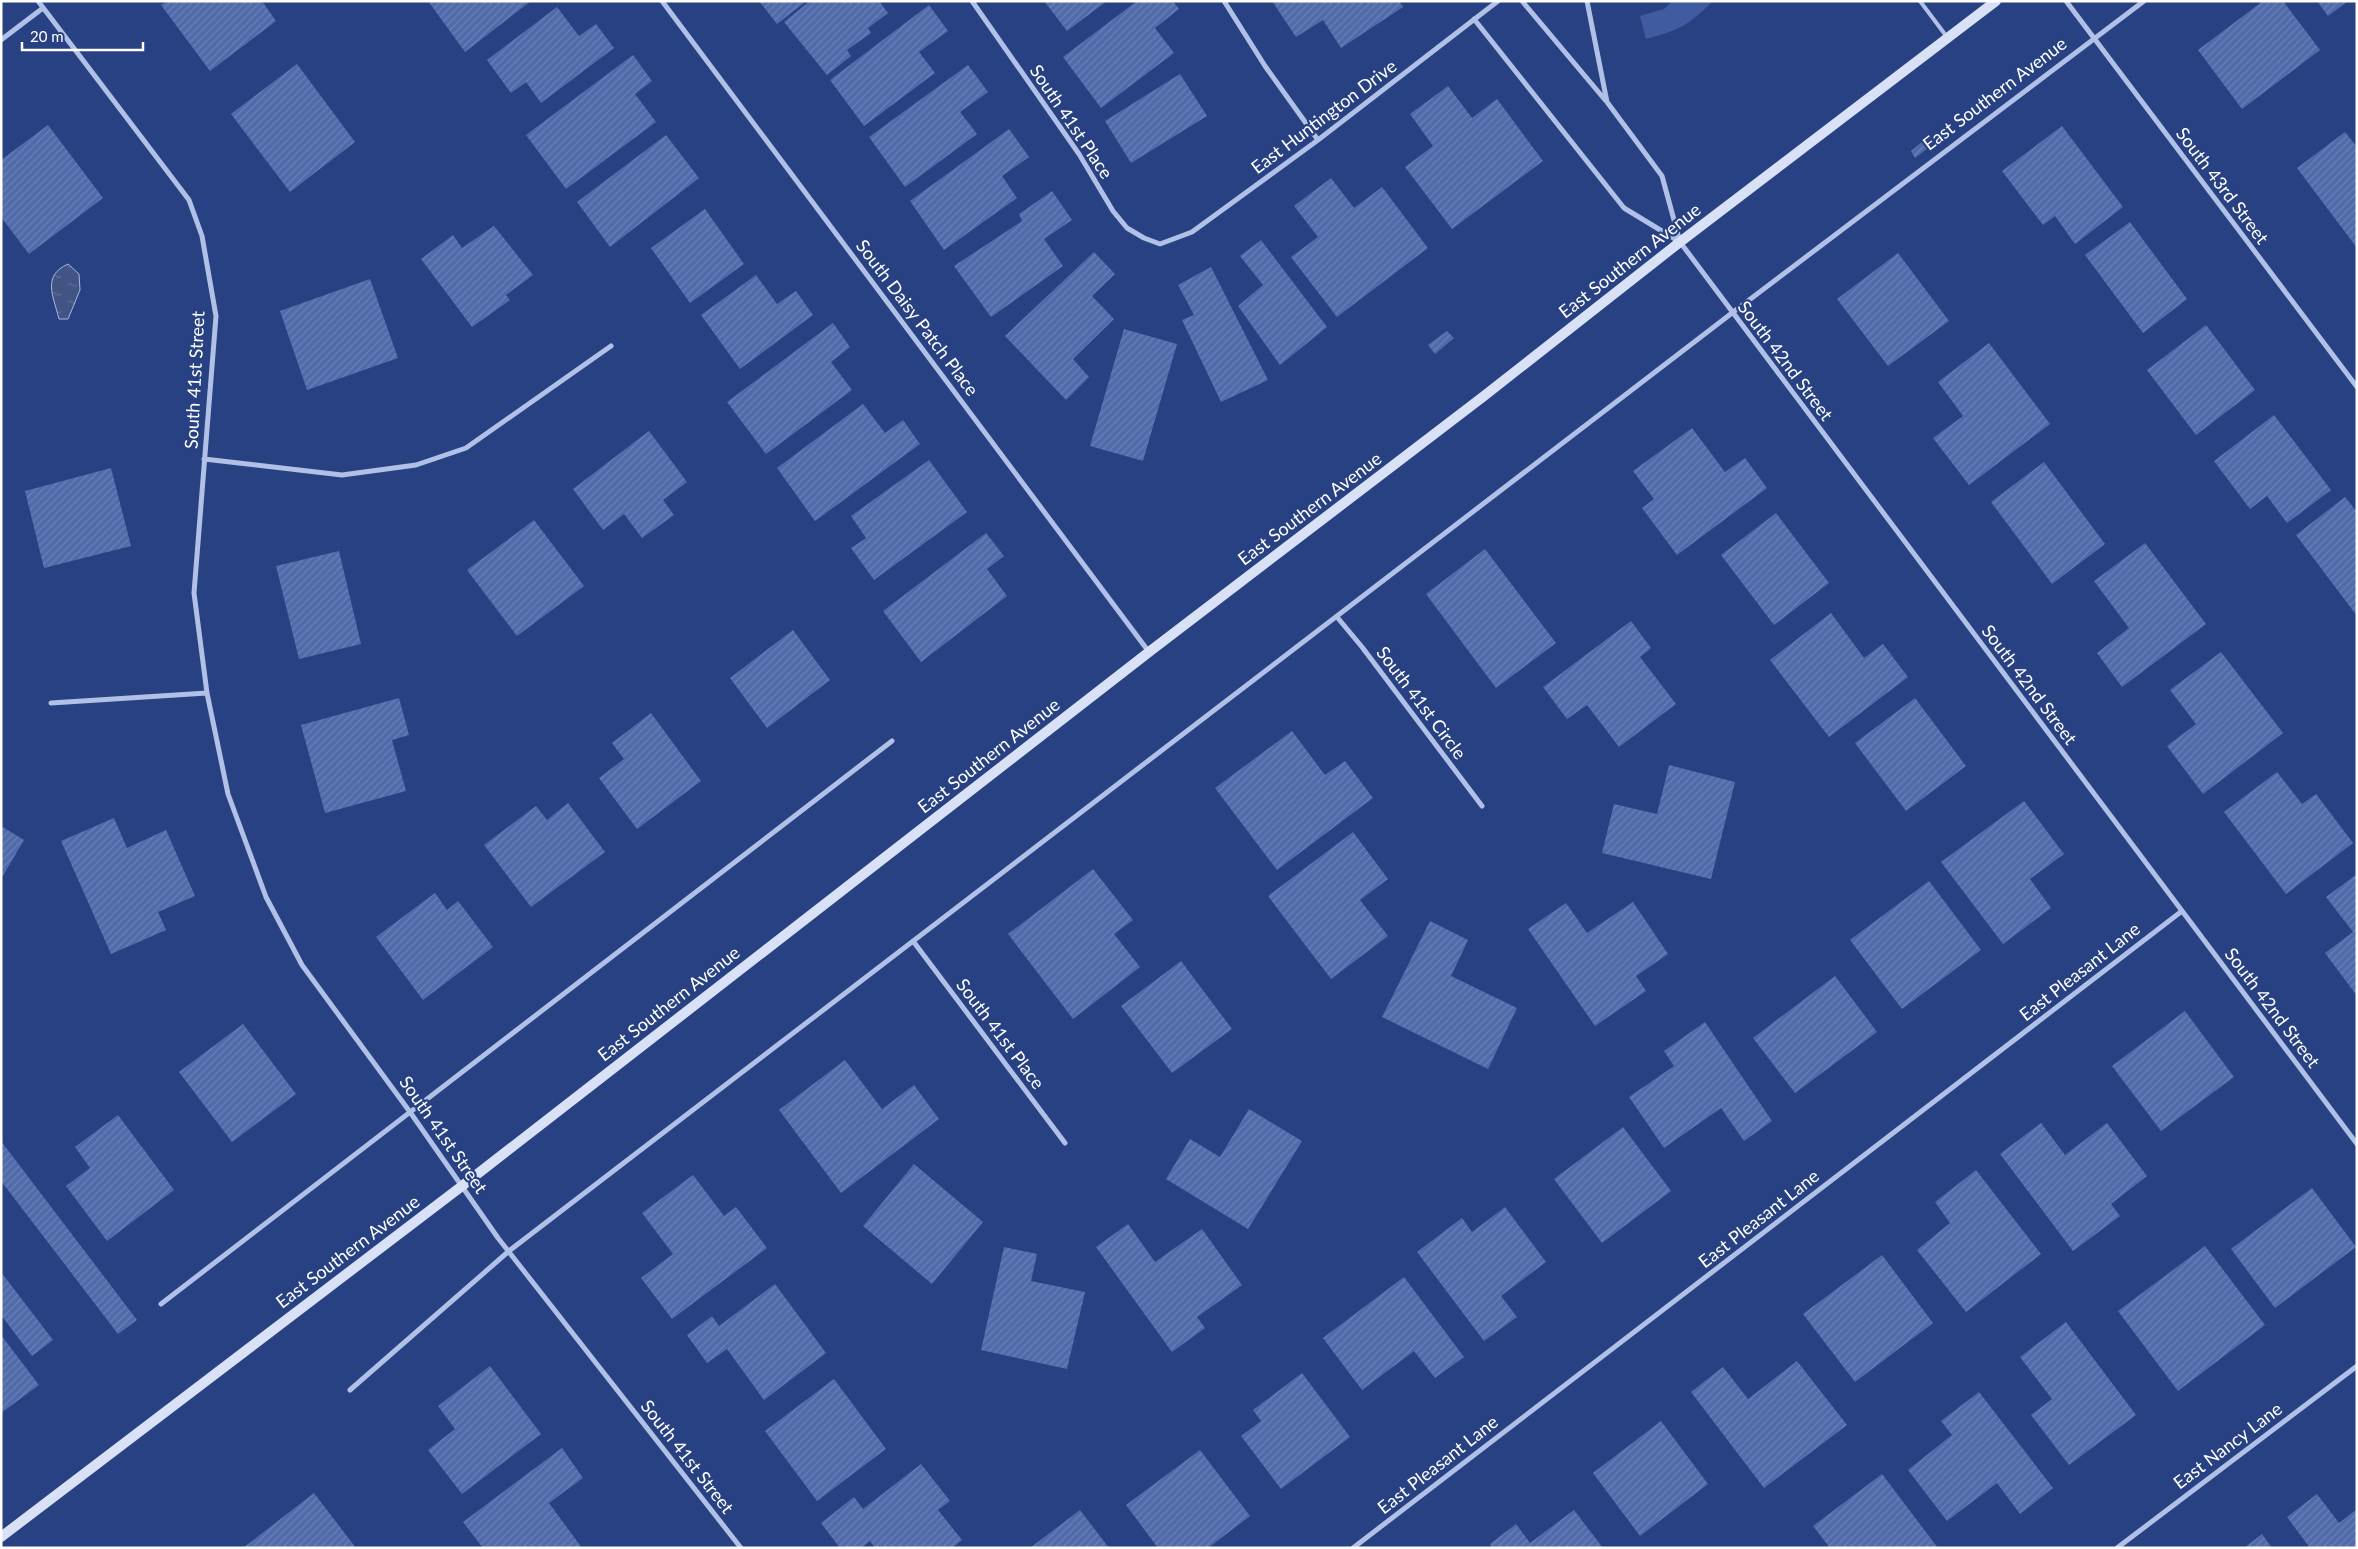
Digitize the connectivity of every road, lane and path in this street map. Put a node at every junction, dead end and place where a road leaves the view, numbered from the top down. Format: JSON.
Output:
{"nodes":[{"id":1,"x":38,"y":1,"type":"edge"},
{"id":2,"x":662,"y":1,"type":"edge"},
{"id":3,"x":972,"y":1,"type":"edge"},
{"id":4,"x":1224,"y":1,"type":"edge"},
{"id":5,"x":1498,"y":1,"type":"edge"},
{"id":6,"x":1522,"y":1,"type":"edge"},
{"id":7,"x":1587,"y":1,"type":"edge"},
{"id":8,"x":1920,"y":1,"type":"edge"},
{"id":9,"x":1996,"y":1,"type":"edge"},
{"id":10,"x":2066,"y":1,"type":"edge"},
{"id":11,"x":2144,"y":1,"type":"edge"},
{"id":12,"x":43,"y":8,"type":"junction"},
{"id":13,"x":1474,"y":19,"type":"junction"},
{"id":14,"x":1948,"y":38,"type":"junction"},
{"id":15,"x":1,"y":40,"type":"edge"},
{"id":16,"x":2094,"y":40,"type":"junction"},
{"id":17,"x":1607,"y":102,"type":"junction"},
{"id":18,"x":1318,"y":140,"type":"junction"},
{"id":19,"x":1680,"y":242,"type":"junction"},
{"id":20,"x":1160,"y":244,"type":"joint"},
{"id":21,"x":1732,"y":313,"type":"junction"},
{"id":22,"x":611,"y":346,"type":"dead end"},
{"id":23,"x":2357,"y":387,"type":"edge"},
{"id":24,"x":204,"y":459,"type":"junction"},
{"id":25,"x":1337,"y":616,"type":"junction"},
{"id":26,"x":1149,"y":652,"type":"junction"},
{"id":27,"x":207,"y":693,"type":"junction"},
{"id":28,"x":51,"y":703,"type":"dead end"},
{"id":29,"x":892,"y":741,"type":"dead end"},
{"id":30,"x":1482,"y":806,"type":"dead end"},
{"id":31,"x":2182,"y":911,"type":"junction"},
{"id":32,"x":913,"y":941,"type":"junction"},
{"id":33,"x":410,"y":1112,"type":"junction"},
{"id":34,"x":1065,"y":1143,"type":"dead end"},
{"id":35,"x":2357,"y":1144,"type":"edge"},
{"id":36,"x":462,"y":1186,"type":"junction"},
{"id":37,"x":509,"y":1251,"type":"junction"},
{"id":38,"x":161,"y":1304,"type":"dead end"},
{"id":39,"x":2357,"y":1366,"type":"edge"},
{"id":40,"x":350,"y":1390,"type":"dead end"},
{"id":41,"x":1,"y":1537,"type":"edge"},
{"id":42,"x":740,"y":1548,"type":"edge"},
{"id":43,"x":1353,"y":1548,"type":"edge"},
{"id":44,"x":2117,"y":1548,"type":"edge"}],
"edges":[{"from":1,"to":12,"type":"street","name":"South 41st Street"},
{"from":2,"to":26,"type":"street","name":"South Daisy Patch Place"},
{"from":3,"to":20,"type":"street","name":"South 41st Place"},
{"from":4,"to":18,"type":"street"},
{"from":5,"to":13,"type":"street","name":"East Huntington Drive"},
{"from":6,"to":17,"type":"street","name":"South 42nd Street"},
{"from":7,"to":17,"type":"street","name":"South 42nd Street"},
{"from":8,"to":14,"type":"lane"},
{"from":9,"to":14,"type":"main road","name":"East Southern Avenue"},
{"from":10,"to":16,"type":"street","name":"South 43rd Street"},
{"from":11,"to":16,"type":"street","name":"East Southern Avenue"},
{"from":12,"to":15,"type":"street"},
{"from":12,"to":24,"type":"street","name":"South 41st Street"},
{"from":13,"to":18,"type":"street","name":"East Huntington Drive"},
{"from":13,"to":19,"type":"street","name":"South 42nd Street"},
{"from":14,"to":19,"type":"main road","name":"East Southern Avenue"},
{"from":16,"to":21,"type":"street","name":"East Southern Avenue"},
{"from":16,"to":23,"type":"street","name":"South 43rd Street"},
{"from":17,"to":19,"type":"street","name":"South 42nd Street"},
{"from":18,"to":20,"type":"street","name":"East Huntington Drive"},
{"from":19,"to":21,"type":"street","name":"South 42nd Street"},
{"from":19,"to":26,"type":"main road","name":"East Southern Avenue"},
{"from":21,"to":25,"type":"street","name":"East Southern Avenue"},
{"from":21,"to":31,"type":"street","name":"South 42nd Street"},
{"from":22,"to":24,"type":"street"},
{"from":24,"to":27,"type":"street","name":"South 41st Street"},
{"from":25,"to":30,"type":"street","name":"South 41st Circle"},
{"from":25,"to":32,"type":"street","name":"East Southern Avenue"},
{"from":26,"to":36,"type":"main road","name":"East Southern Avenue"},
{"from":27,"to":28,"type":"street"},
{"from":27,"to":33,"type":"street","name":"South 41st Street"},
{"from":29,"to":33,"type":"street"},
{"from":31,"to":35,"type":"street","name":"South 42nd Street"},
{"from":31,"to":43,"type":"street","name":"East Pleasant Lane"},
{"from":32,"to":34,"type":"street","name":"South 41st Place"},
{"from":32,"to":37,"type":"street","name":"East Southern Avenue"},
{"from":33,"to":36,"type":"street","name":"South 41st Street"},
{"from":33,"to":38,"type":"street"},
{"from":36,"to":37,"type":"street","name":"South 41st Street"},
{"from":36,"to":41,"type":"main road","name":"East Southern Avenue"},
{"from":37,"to":40,"type":"street","name":"East Southern Avenue"},
{"from":37,"to":42,"type":"street","name":"South 41st Street"},
{"from":39,"to":44,"type":"street","name":"East Nancy Lane"}]}
